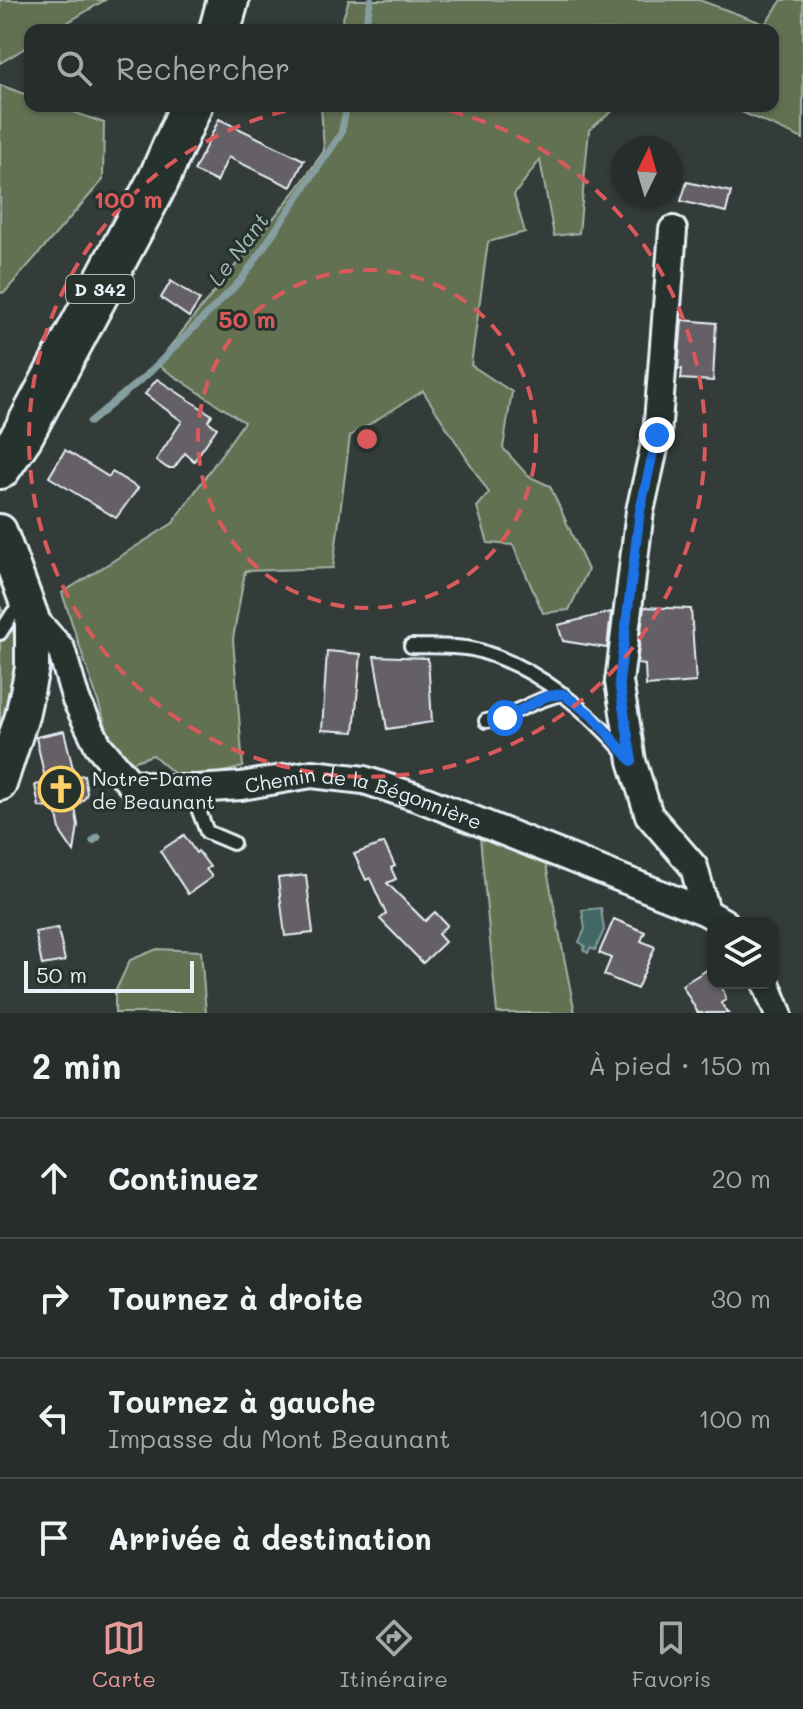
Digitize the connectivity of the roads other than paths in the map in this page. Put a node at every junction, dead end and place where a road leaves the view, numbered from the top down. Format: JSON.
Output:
{"nodes":[{"id":1,"x":228,"y":0,"type":"edge"},
{"id":2,"x":222,"y":24,"type":"edge"},
{"id":3,"x":188,"y":112,"type":"edge"},
{"id":4,"x":673,"y":230,"type":"dead end"},
{"id":5,"x":0,"y":468,"type":"edge"},
{"id":6,"x":0,"y":531,"type":"edge"},
{"id":7,"x":30,"y":611,"type":"junction"},
{"id":8,"x":0,"y":633,"type":"edge"},
{"id":9,"x":411,"y":646,"type":"dead end"},
{"id":10,"x":563,"y":694,"type":"junction"},
{"id":11,"x":486,"y":721,"type":"dead end"},
{"id":12,"x":632,"y":761,"type":"junction"},
{"id":13,"x":0,"y":784,"type":"edge"},
{"id":14,"x":196,"y":789,"type":"junction"},
{"id":15,"x":233,"y":843,"type":"dead end"},
{"id":16,"x":715,"y":917,"type":"edge"},
{"id":17,"x":768,"y":989,"type":"edge"},
{"id":18,"x":778,"y":1013,"type":"edge"}],
"edges":[{"from":1,"to":2,"type":"main road"},
{"from":3,"to":5,"type":"main road","number":"D 342"},
{"from":4,"to":12,"type":"street"},
{"from":6,"to":7,"type":"street"},
{"from":7,"to":8,"type":"lane"},
{"from":7,"to":13,"type":"street"},
{"from":7,"to":14,"type":"street","name":"Chemin de la Bégonnière"},
{"from":9,"to":10,"type":"lane"},
{"from":10,"to":11,"type":"lane"},
{"from":10,"to":12,"type":"lane"},
{"from":12,"to":16,"type":"street"},
{"from":14,"to":15,"type":"lane"},
{"from":14,"to":16,"type":"street","name":"Chemin de la Bégonnière"},
{"from":17,"to":18,"type":"street"}]}
